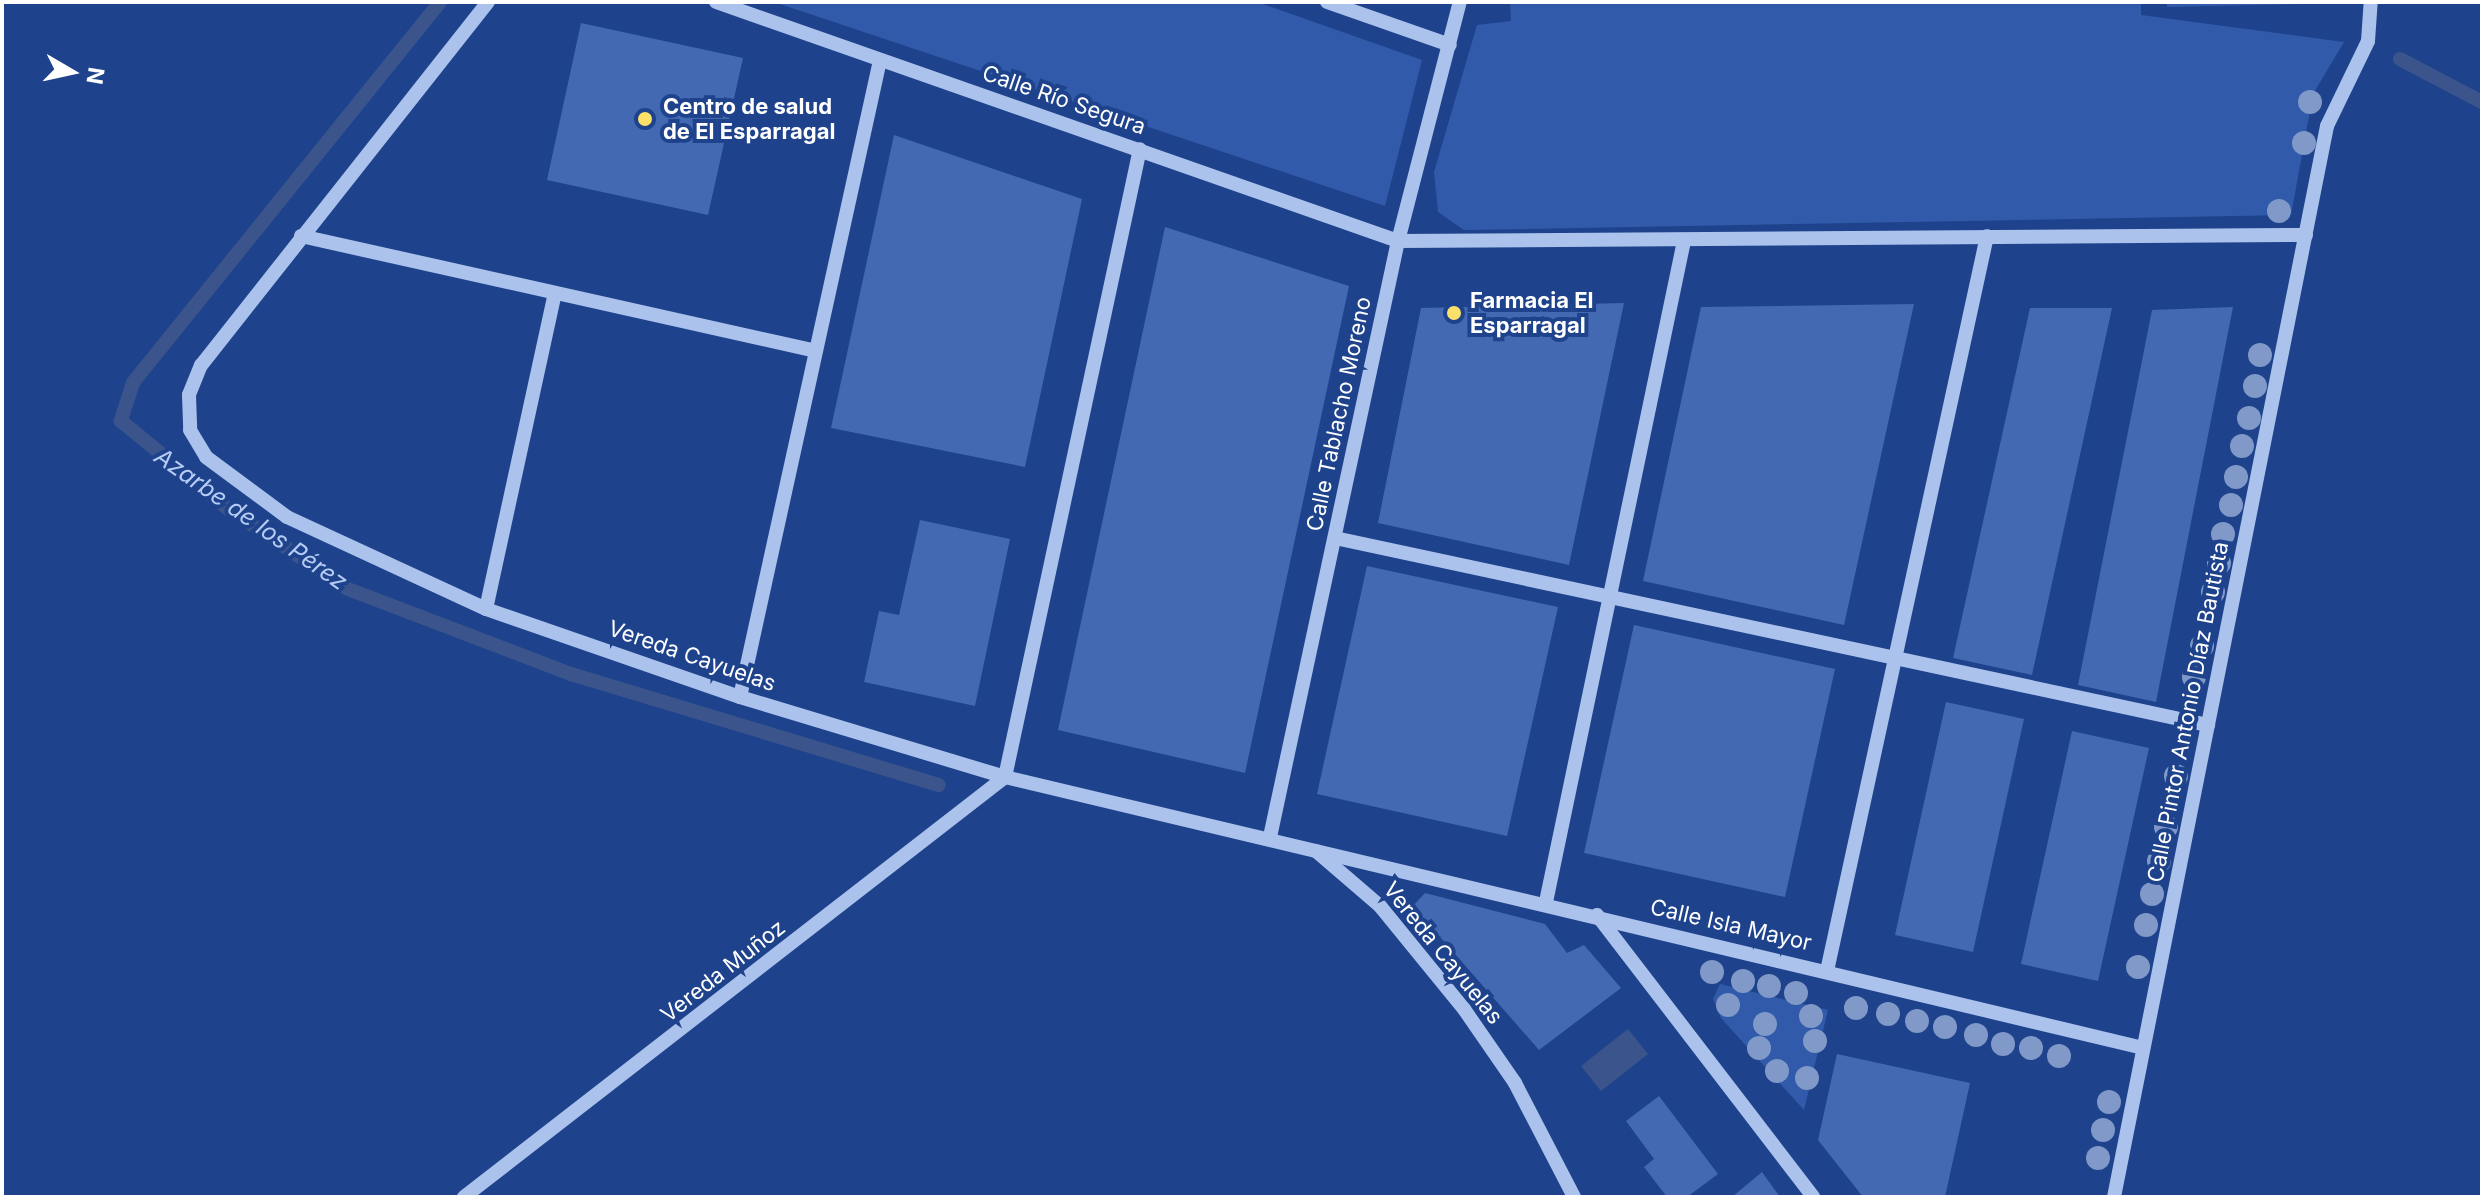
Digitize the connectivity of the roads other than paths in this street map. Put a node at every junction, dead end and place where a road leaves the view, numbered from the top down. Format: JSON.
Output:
{"nodes":[{"id":1,"x":488,"y":2,"type":"edge"},
{"id":2,"x":716,"y":2,"type":"edge"},
{"id":3,"x":1327,"y":2,"type":"edge"},
{"id":4,"x":1460,"y":2,"type":"edge"},
{"id":5,"x":2371,"y":2,"type":"edge"},
{"id":6,"x":1450,"y":45,"type":"junction"},
{"id":7,"x":880,"y":60,"type":"junction"},
{"id":8,"x":1140,"y":149,"type":"junction"},
{"id":9,"x":2306,"y":235,"type":"junction"},
{"id":10,"x":301,"y":236,"type":"junction"},
{"id":11,"x":1987,"y":236,"type":"junction"},
{"id":12,"x":1398,"y":241,"type":"junction"},
{"id":13,"x":1684,"y":241,"type":"junction"},
{"id":14,"x":555,"y":293,"type":"junction"},
{"id":15,"x":812,"y":350,"type":"junction"},
{"id":16,"x":1335,"y":538,"type":"junction"},
{"id":17,"x":1612,"y":596,"type":"junction"},
{"id":18,"x":486,"y":609,"type":"junction"},
{"id":19,"x":1895,"y":658,"type":"junction"},
{"id":20,"x":740,"y":697,"type":"junction"},
{"id":21,"x":2208,"y":725,"type":"junction"},
{"id":22,"x":1005,"y":777,"type":"junction"},
{"id":23,"x":1270,"y":837,"type":"junction"},
{"id":24,"x":1309,"y":846,"type":"junction"},
{"id":25,"x":1546,"y":902,"type":"junction"},
{"id":26,"x":1597,"y":915,"type":"junction"},
{"id":27,"x":1827,"y":971,"type":"junction"},
{"id":28,"x":2143,"y":1048,"type":"junction"},
{"id":29,"x":464,"y":1197,"type":"edge"},
{"id":30,"x":1574,"y":1197,"type":"edge"},
{"id":31,"x":1813,"y":1197,"type":"edge"},
{"id":32,"x":2114,"y":1197,"type":"edge"}],
"edges":[{"from":1,"to":10,"type":"street","name":"Vereda Cayuelas"},
{"from":2,"to":7,"type":"street","name":"Calle Río Segura"},
{"from":3,"to":6,"type":"street"},
{"from":4,"to":6,"type":"street","name":"Calle Tablacho Moreno"},
{"from":5,"to":9,"type":"street","name":"Calle Pintor Antonio Díaz Bautista"},
{"from":6,"to":12,"type":"street","name":"Calle Tablacho Moreno"},
{"from":7,"to":8,"type":"street","name":"Calle Río Segura"},
{"from":7,"to":15,"type":"street"},
{"from":8,"to":12,"type":"street","name":"Calle Río Segura"},
{"from":8,"to":22,"type":"street"},
{"from":9,"to":11,"type":"street","name":"Calle Río Segura"},
{"from":9,"to":21,"type":"street","name":"Calle Pintor Antonio Díaz Bautista"},
{"from":10,"to":14,"type":"street"},
{"from":10,"to":18,"type":"street","name":"Vereda Cayuelas"},
{"from":11,"to":13,"type":"street","name":"Calle Río Segura"},
{"from":11,"to":19,"type":"street"},
{"from":12,"to":13,"type":"street","name":"Calle Río Segura"},
{"from":12,"to":16,"type":"street","name":"Calle Tablacho Moreno"},
{"from":13,"to":17,"type":"street"},
{"from":14,"to":15,"type":"street"},
{"from":14,"to":18,"type":"street"},
{"from":15,"to":20,"type":"street"},
{"from":16,"to":17,"type":"street"},
{"from":16,"to":23,"type":"street","name":"Calle Tablacho Moreno"},
{"from":17,"to":19,"type":"street"},
{"from":17,"to":25,"type":"street"},
{"from":18,"to":20,"type":"street","name":"Vereda Cayuelas"},
{"from":19,"to":21,"type":"street"},
{"from":19,"to":27,"type":"street"},
{"from":20,"to":22,"type":"street","name":"Vereda Cayuelas"},
{"from":21,"to":28,"type":"street","name":"Calle Pintor Antonio Díaz Bautista"},
{"from":22,"to":23,"type":"street","name":"Vereda Cayuelas"},
{"from":22,"to":29,"type":"street","name":"Vereda Muñoz"},
{"from":23,"to":24,"type":"street","name":"Vereda Cayuelas"},
{"from":24,"to":25,"type":"street","name":"Calle Isla Mayor"},
{"from":24,"to":30,"type":"street","name":"Vereda Cayuelas"},
{"from":25,"to":26,"type":"street","name":"Calle Isla Mayor"},
{"from":26,"to":27,"type":"street","name":"Calle Isla Mayor"},
{"from":26,"to":31,"type":"street"},
{"from":27,"to":28,"type":"street","name":"Calle Isla Mayor"},
{"from":28,"to":32,"type":"street","name":"Calle Pintor Antonio Díaz Bautista"}]}
